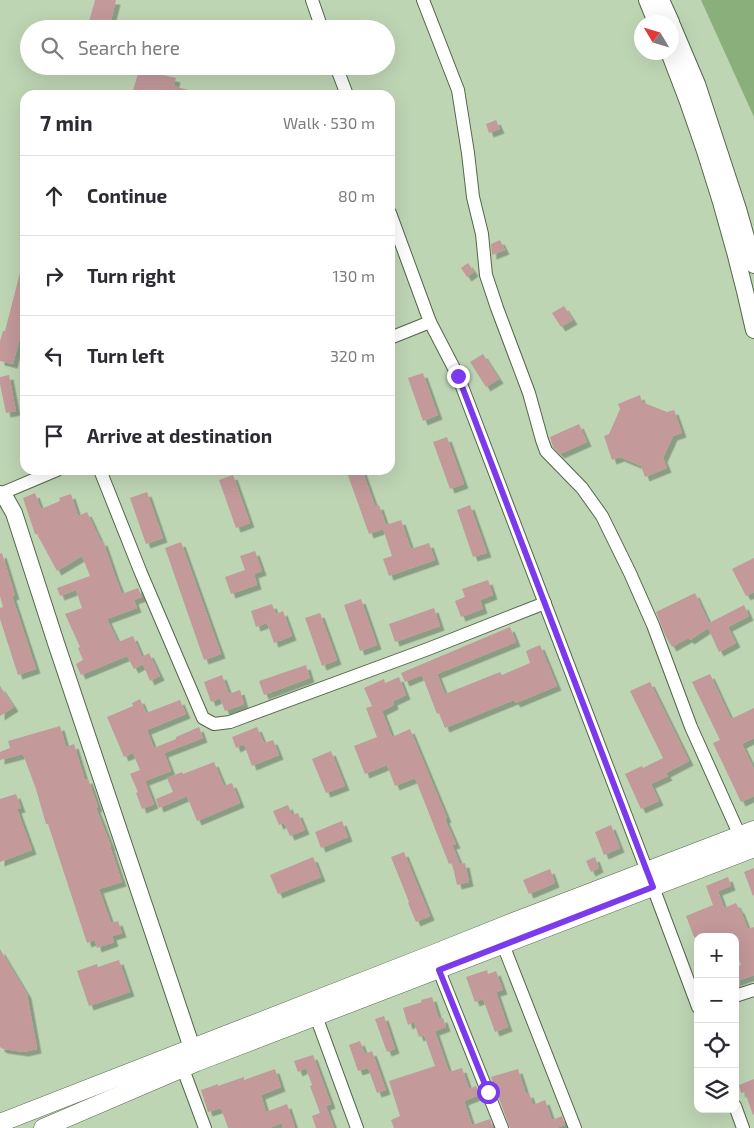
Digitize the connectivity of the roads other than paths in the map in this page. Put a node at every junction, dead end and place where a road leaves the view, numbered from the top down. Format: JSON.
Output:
{"nodes":[{"id":1,"x":312,"y":0,"type":"edge"},
{"id":2,"x":422,"y":0,"type":"edge"},
{"id":3,"x":647,"y":0,"type":"edge"},
{"id":4,"x":661,"y":0,"type":"edge"},
{"id":5,"x":653,"y":15,"type":"edge"},
{"id":6,"x":667,"y":15,"type":"edge"},
{"id":7,"x":319,"y":20,"type":"edge"},
{"id":8,"x":679,"y":42,"type":"edge"},
{"id":9,"x":672,"y":60,"type":"edge"},
{"id":10,"x":339,"y":75,"type":"edge"},
{"id":11,"x":345,"y":90,"type":"edge"},
{"id":12,"x":395,"y":227,"type":"edge"},
{"id":13,"x":754,"y":265,"type":"edge"},
{"id":14,"x":430,"y":322,"type":"junction"},
{"id":15,"x":754,"y":330,"type":"edge"},
{"id":16,"x":395,"y":336,"type":"edge"},
{"id":17,"x":44,"y":475,"type":"edge"},
{"id":18,"x":102,"y":475,"type":"edge"},
{"id":19,"x":0,"y":494,"type":"edge"},
{"id":20,"x":545,"y":603,"type":"junction"},
{"id":21,"x":747,"y":833,"type":"edge"},
{"id":22,"x":754,"y":848,"type":"edge"},
{"id":23,"x":650,"y":879,"type":"junction"},
{"id":24,"x":518,"y":920,"type":"junction"},
{"id":25,"x":500,"y":936,"type":"junction"},
{"id":26,"x":524,"y":936,"type":"junction"},
{"id":27,"x":436,"y":962,"type":"junction"},
{"id":28,"x":754,"y":990,"type":"edge"},
{"id":29,"x":739,"y":995,"type":"edge"},
{"id":30,"x":694,"y":996,"type":"edge"},
{"id":31,"x":313,"y":1009,"type":"junction"},
{"id":32,"x":191,"y":1060,"type":"junction"},
{"id":33,"x":57,"y":1100,"type":"junction"},
{"id":34,"x":738,"y":1113,"type":"edge"},
{"id":35,"x":0,"y":1124,"type":"edge"},
{"id":36,"x":66,"y":1124,"type":"edge"},
{"id":37,"x":42,"y":1128,"type":"edge"},
{"id":38,"x":205,"y":1128,"type":"edge"},
{"id":39,"x":357,"y":1128,"type":"edge"},
{"id":40,"x":502,"y":1128,"type":"edge"},
{"id":41,"x":576,"y":1128,"type":"edge"},
{"id":42,"x":744,"y":1128,"type":"edge"}],
"edges":[{"from":1,"to":7,"type":"street"},
{"from":2,"to":21,"type":"street"},
{"from":3,"to":5,"type":"street"},
{"from":4,"to":6,"type":"street"},
{"from":8,"to":13,"type":"street"},
{"from":9,"to":15,"type":"street"},
{"from":10,"to":11,"type":"street"},
{"from":12,"to":14,"type":"street"},
{"from":14,"to":16,"type":"street"},
{"from":14,"to":20,"type":"street"},
{"from":17,"to":19,"type":"street"},
{"from":18,"to":20,"type":"street"},
{"from":19,"to":32,"type":"street"},
{"from":20,"to":23,"type":"street"},
{"from":21,"to":23,"type":"main road"},
{"from":22,"to":23,"type":"main road"},
{"from":23,"to":24,"type":"main road"},
{"from":23,"to":26,"type":"main road"},
{"from":23,"to":30,"type":"street"},
{"from":24,"to":25,"type":"main road"},
{"from":24,"to":26,"type":"street"},
{"from":25,"to":26,"type":"main road"},
{"from":25,"to":27,"type":"main road"},
{"from":25,"to":41,"type":"street"},
{"from":27,"to":31,"type":"main road"},
{"from":27,"to":40,"type":"street"},
{"from":28,"to":29,"type":"street"},
{"from":31,"to":32,"type":"main road"},
{"from":31,"to":39,"type":"street"},
{"from":32,"to":33,"type":"main road"},
{"from":32,"to":36,"type":"main road"},
{"from":32,"to":38,"type":"street"},
{"from":33,"to":35,"type":"main road"},
{"from":33,"to":36,"type":"street"},
{"from":34,"to":42,"type":"street"},
{"from":36,"to":37,"type":"main road"}]}
